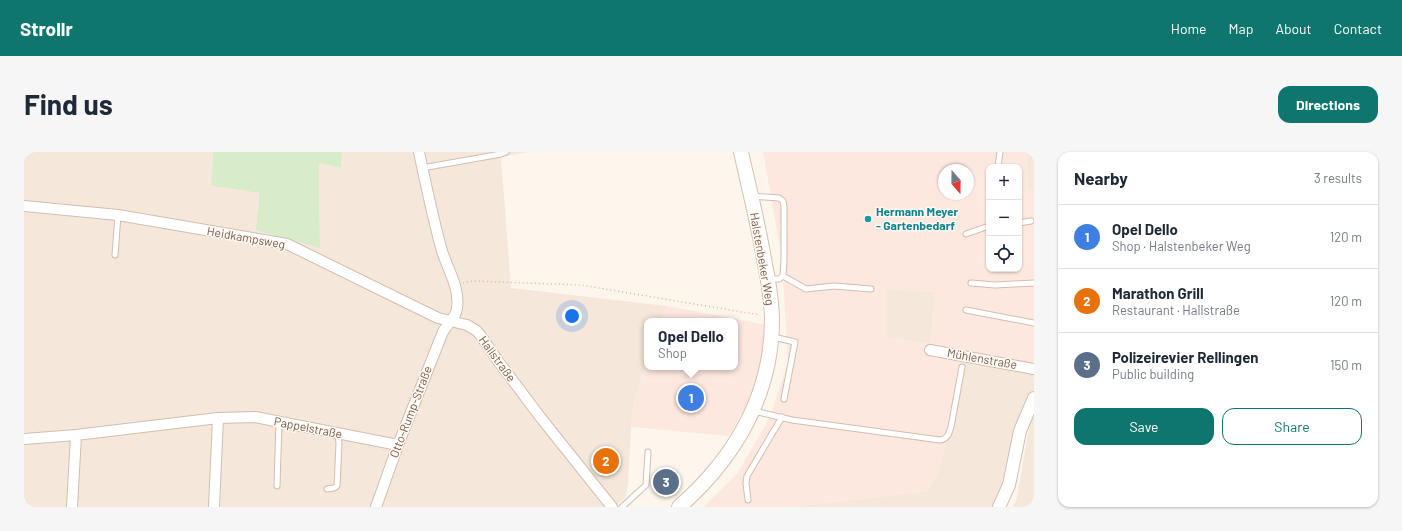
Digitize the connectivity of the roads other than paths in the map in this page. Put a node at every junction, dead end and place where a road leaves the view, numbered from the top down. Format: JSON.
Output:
{"nodes":[{"id":1,"x":419,"y":152,"type":"edge"},
{"id":2,"x":506,"y":152,"type":"edge"},
{"id":3,"x":741,"y":152,"type":"edge"},
{"id":4,"x":1000,"y":152,"type":"edge"},
{"id":5,"x":998,"y":164,"type":"edge"},
{"id":6,"x":422,"y":168,"type":"junction"},
{"id":7,"x":751,"y":196,"type":"junction"},
{"id":8,"x":24,"y":206,"type":"edge"},
{"id":9,"x":118,"y":215,"type":"junction"},
{"id":10,"x":1031,"y":221,"type":"dead end"},
{"id":11,"x":1022,"y":222,"type":"edge"},
{"id":12,"x":986,"y":227,"type":"edge"},
{"id":13,"x":966,"y":234,"type":"dead end"},
{"id":14,"x":115,"y":255,"type":"dead end"},
{"id":15,"x":783,"y":276,"type":"junction"},
{"id":16,"x":768,"y":279,"type":"junction"},
{"id":17,"x":1034,"y":282,"type":"edge"},
{"id":18,"x":971,"y":283,"type":"dead end"},
{"id":19,"x":871,"y":289,"type":"dead end"},
{"id":20,"x":966,"y":310,"type":"dead end"},
{"id":21,"x":452,"y":321,"type":"junction"},
{"id":22,"x":1034,"y":323,"type":"edge"},
{"id":23,"x":771,"y":337,"type":"junction"},
{"id":24,"x":930,"y":350,"type":"dead end"},
{"id":25,"x":962,"y":367,"type":"dead end"},
{"id":26,"x":1034,"y":368,"type":"edge"},
{"id":27,"x":1034,"y":398,"type":"edge"},
{"id":28,"x":784,"y":399,"type":"dead end"},
{"id":29,"x":754,"y":411,"type":"junction"},
{"id":30,"x":782,"y":417,"type":"junction"},
{"id":31,"x":218,"y":418,"type":"junction"},
{"id":32,"x":279,"y":422,"type":"junction"},
{"id":33,"x":338,"y":434,"type":"junction"},
{"id":34,"x":76,"y":435,"type":"junction"},
{"id":35,"x":24,"y":439,"type":"edge"},
{"id":36,"x":398,"y":445,"type":"junction"},
{"id":37,"x":648,"y":452,"type":"dead end"},
{"id":38,"x":277,"y":486,"type":"dead end"},
{"id":39,"x":327,"y":489,"type":"dead end"},
{"id":40,"x":748,"y":500,"type":"dead end"},
{"id":41,"x":72,"y":507,"type":"edge"},
{"id":42,"x":214,"y":507,"type":"edge"},
{"id":43,"x":376,"y":507,"type":"edge"},
{"id":44,"x":612,"y":507,"type":"edge"},
{"id":45,"x":622,"y":507,"type":"edge"},
{"id":46,"x":679,"y":507,"type":"edge"},
{"id":47,"x":999,"y":507,"type":"edge"}],
"edges":[{"from":1,"to":6,"type":"street"},
{"from":2,"to":6,"type":"lane"},
{"from":3,"to":7,"type":"main road","name":"Halstenbeker Weg"},
{"from":4,"to":5,"type":"lane"},
{"from":6,"to":21,"type":"street"},
{"from":7,"to":15,"type":"lane"},
{"from":7,"to":16,"type":"main road","name":"Halstenbeker Weg"},
{"from":8,"to":9,"type":"street","name":"Heidkampsweg"},
{"from":9,"to":14,"type":"lane"},
{"from":9,"to":21,"type":"street","name":"Heidkampsweg"},
{"from":10,"to":11,"type":"lane"},
{"from":12,"to":13,"type":"lane"},
{"from":15,"to":16,"type":"lane"},
{"from":15,"to":19,"type":"lane"},
{"from":16,"to":23,"type":"main road","name":"Halstenbeker Weg"},
{"from":17,"to":18,"type":"lane"},
{"from":20,"to":22,"type":"lane"},
{"from":21,"to":36,"type":"street","name":"Otto-Rump-Straße"},
{"from":21,"to":44,"type":"street","name":"Hallstraße"},
{"from":23,"to":28,"type":"lane"},
{"from":23,"to":29,"type":"main road","name":"Halstenbeker Weg"},
{"from":24,"to":26,"type":"street","name":"Mühlenstraße"},
{"from":25,"to":30,"type":"lane"},
{"from":27,"to":47,"type":"street"},
{"from":29,"to":30,"type":"lane"},
{"from":29,"to":46,"type":"main road","name":"Halstenbeker Weg"},
{"from":30,"to":40,"type":"lane"},
{"from":31,"to":32,"type":"street","name":"Pappelstraße"},
{"from":31,"to":34,"type":"street","name":"Pappelstraße"},
{"from":31,"to":42,"type":"street"},
{"from":32,"to":33,"type":"street","name":"Pappelstraße"},
{"from":32,"to":38,"type":"lane"},
{"from":33,"to":36,"type":"street","name":"Pappelstraße"},
{"from":33,"to":39,"type":"lane"},
{"from":34,"to":35,"type":"street","name":"Pappelstraße"},
{"from":34,"to":41,"type":"street"},
{"from":36,"to":43,"type":"street","name":"Otto-Rump-Straße"},
{"from":37,"to":45,"type":"lane"}]}
